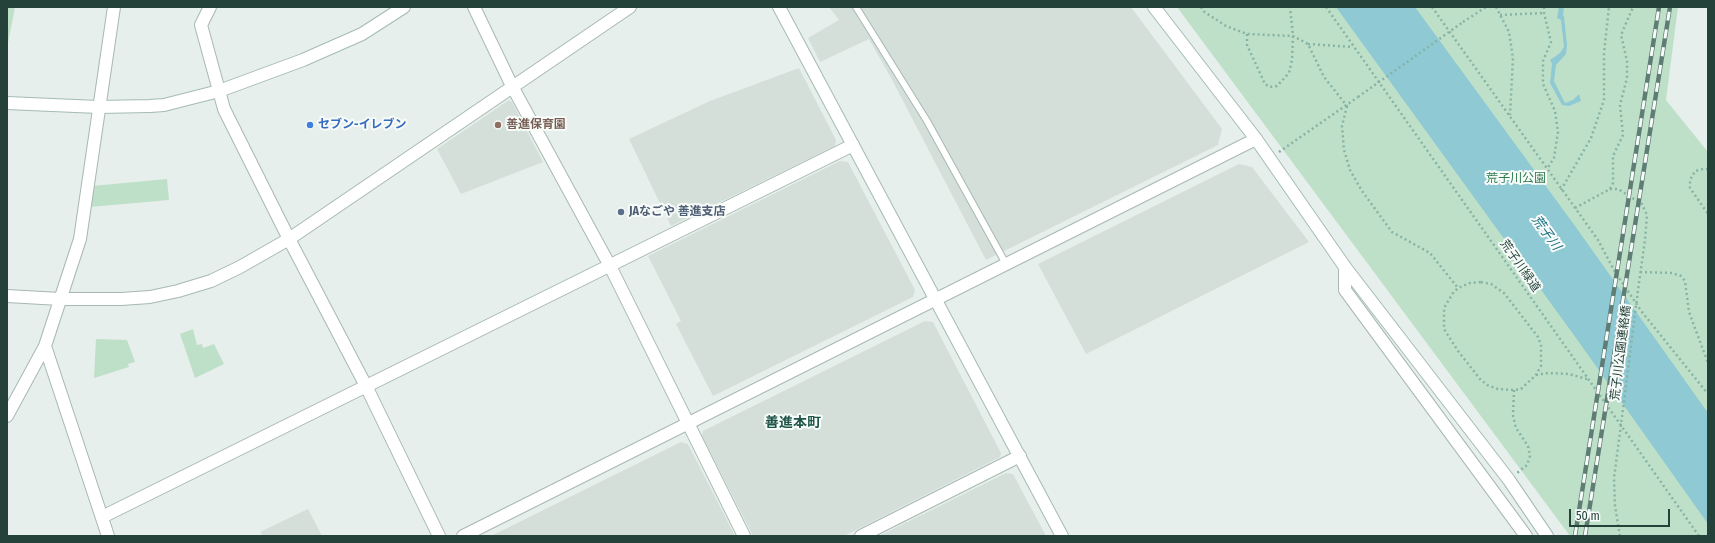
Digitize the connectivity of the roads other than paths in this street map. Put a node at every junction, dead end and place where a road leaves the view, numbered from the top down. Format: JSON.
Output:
{"nodes":[{"id":1,"x":114,"y":7,"type":"edge"},
{"id":2,"x":210,"y":7,"type":"edge"},
{"id":3,"x":404,"y":7,"type":"edge"},
{"id":4,"x":474,"y":7,"type":"edge"},
{"id":5,"x":630,"y":7,"type":"edge"},
{"id":6,"x":779,"y":7,"type":"edge"},
{"id":7,"x":856,"y":7,"type":"edge"},
{"id":8,"x":1154,"y":7,"type":"edge"},
{"id":9,"x":512,"y":86,"type":"junction"},
{"id":10,"x":219,"y":91,"type":"junction"},
{"id":11,"x":7,"y":103,"type":"edge"},
{"id":12,"x":98,"y":107,"type":"junction"},
{"id":13,"x":1256,"y":139,"type":"junction"},
{"id":14,"x":853,"y":145,"type":"junction"},
{"id":15,"x":289,"y":239,"type":"junction"},
{"id":16,"x":1006,"y":264,"type":"junction"},
{"id":17,"x":610,"y":266,"type":"junction"},
{"id":18,"x":1345,"y":267,"type":"junction"},
{"id":19,"x":7,"y":296,"type":"edge"},
{"id":20,"x":60,"y":299,"type":"junction"},
{"id":21,"x":936,"y":299,"type":"junction"},
{"id":22,"x":45,"y":346,"type":"junction"},
{"id":23,"x":366,"y":386,"type":"junction"},
{"id":24,"x":7,"y":416,"type":"edge"},
{"id":25,"x":688,"y":424,"type":"junction"},
{"id":26,"x":1020,"y":456,"type":"junction"},
{"id":27,"x":102,"y":517,"type":"junction"},
{"id":28,"x":108,"y":536,"type":"edge"},
{"id":29,"x":439,"y":536,"type":"edge"},
{"id":30,"x":463,"y":536,"type":"edge"},
{"id":31,"x":744,"y":536,"type":"edge"},
{"id":32,"x":861,"y":536,"type":"edge"},
{"id":33,"x":1062,"y":536,"type":"edge"},
{"id":34,"x":1526,"y":536,"type":"edge"},
{"id":35,"x":1547,"y":536,"type":"edge"}],
"edges":[{"from":1,"to":12,"type":"street"},
{"from":2,"to":10,"type":"street"},
{"from":3,"to":10,"type":"street"},
{"from":4,"to":9,"type":"street"},
{"from":5,"to":9,"type":"street"},
{"from":6,"to":14,"type":"street"},
{"from":7,"to":16,"type":"lane"},
{"from":8,"to":13,"type":"street"},
{"from":9,"to":15,"type":"street"},
{"from":9,"to":17,"type":"street"},
{"from":10,"to":12,"type":"street"},
{"from":10,"to":15,"type":"street"},
{"from":11,"to":12,"type":"street"},
{"from":12,"to":20,"type":"street"},
{"from":13,"to":16,"type":"street"},
{"from":13,"to":18,"type":"street"},
{"from":14,"to":17,"type":"street"},
{"from":14,"to":21,"type":"street"},
{"from":15,"to":20,"type":"street"},
{"from":15,"to":23,"type":"street"},
{"from":16,"to":21,"type":"street"},
{"from":17,"to":23,"type":"street"},
{"from":17,"to":25,"type":"street"},
{"from":18,"to":34,"type":"street"},
{"from":18,"to":35,"type":"street"},
{"from":19,"to":20,"type":"street"},
{"from":20,"to":22,"type":"street"},
{"from":21,"to":25,"type":"street"},
{"from":21,"to":26,"type":"street"},
{"from":22,"to":24,"type":"street"},
{"from":22,"to":27,"type":"street"},
{"from":23,"to":27,"type":"street"},
{"from":23,"to":29,"type":"street"},
{"from":25,"to":30,"type":"street"},
{"from":25,"to":31,"type":"street"},
{"from":26,"to":32,"type":"street"},
{"from":26,"to":33,"type":"street"},
{"from":27,"to":28,"type":"street"}]}
